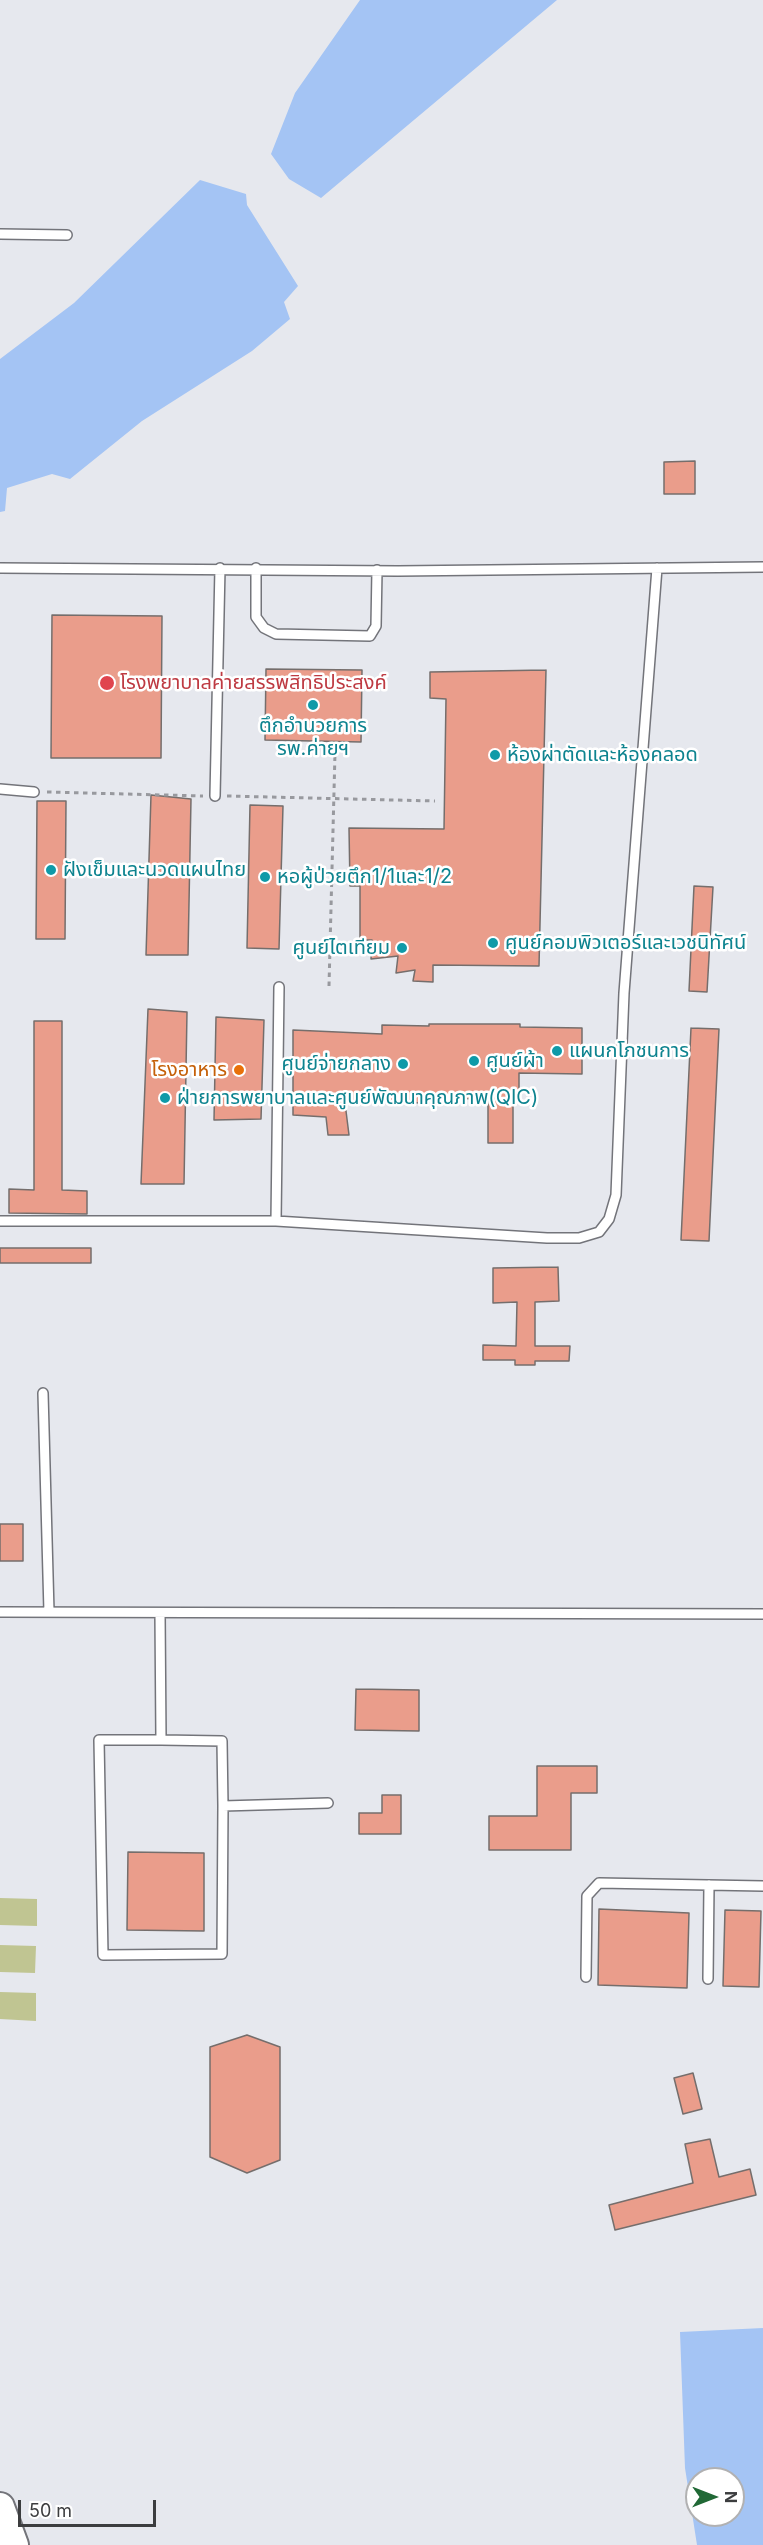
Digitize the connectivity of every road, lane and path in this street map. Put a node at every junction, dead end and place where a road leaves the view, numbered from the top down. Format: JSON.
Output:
{"nodes":[{"id":1,"x":0,"y":234,"type":"edge"},
{"id":2,"x":67,"y":235,"type":"dead end"},
{"id":3,"x":0,"y":567,"type":"edge"},
{"id":4,"x":763,"y":567,"type":"edge"},
{"id":5,"x":220,"y":568,"type":"junction"},
{"id":6,"x":256,"y":568,"type":"junction"},
{"id":7,"x":657,"y":568,"type":"junction"},
{"id":8,"x":377,"y":570,"type":"junction"},
{"id":9,"x":335,"y":753,"type":"dead end"},
{"id":10,"x":0,"y":789,"type":"edge"},
{"id":11,"x":34,"y":792,"type":"joint"},
{"id":12,"x":215,"y":796,"type":"junction"},
{"id":13,"x":334,"y":799,"type":"junction"},
{"id":14,"x":435,"y":801,"type":"dead end"},
{"id":15,"x":329,"y":986,"type":"dead end"},
{"id":16,"x":279,"y":987,"type":"dead end"},
{"id":17,"x":0,"y":1221,"type":"edge"},
{"id":18,"x":276,"y":1221,"type":"junction"},
{"id":19,"x":43,"y":1393,"type":"dead end"},
{"id":20,"x":0,"y":1612,"type":"edge"},
{"id":21,"x":49,"y":1612,"type":"junction"},
{"id":22,"x":160,"y":1613,"type":"junction"},
{"id":23,"x":763,"y":1614,"type":"edge"},
{"id":24,"x":161,"y":1740,"type":"junction"},
{"id":25,"x":328,"y":1803,"type":"dead end"},
{"id":26,"x":223,"y":1806,"type":"junction"},
{"id":27,"x":709,"y":1885,"type":"junction"},
{"id":28,"x":763,"y":1886,"type":"edge"},
{"id":29,"x":586,"y":1977,"type":"dead end"},
{"id":30,"x":708,"y":1979,"type":"dead end"},
{"id":31,"x":0,"y":2507,"type":"edge"},
{"id":32,"x":14,"y":2545,"type":"edge"}],
"edges":[{"from":1,"to":2,"type":"lane"},
{"from":3,"to":5,"type":"lane"},
{"from":4,"to":7,"type":"lane"},
{"from":5,"to":6,"type":"lane"},
{"from":5,"to":12,"type":"lane"},
{"from":6,"to":8,"type":"lane"},
{"from":6,"to":8,"type":"lane"},
{"from":7,"to":8,"type":"lane"},
{"from":7,"to":18,"type":"lane"},
{"from":9,"to":13,"type":"path"},
{"from":10,"to":11,"type":"lane"},
{"from":11,"to":12,"type":"path"},
{"from":12,"to":13,"type":"path"},
{"from":13,"to":14,"type":"path"},
{"from":13,"to":15,"type":"path"},
{"from":16,"to":18,"type":"lane"},
{"from":17,"to":18,"type":"lane"},
{"from":19,"to":21,"type":"lane"},
{"from":20,"to":21,"type":"lane"},
{"from":21,"to":22,"type":"lane"},
{"from":22,"to":23,"type":"lane"},
{"from":22,"to":24,"type":"lane"},
{"from":24,"to":26,"type":"lane"},
{"from":24,"to":26,"type":"lane"},
{"from":25,"to":26,"type":"lane"},
{"from":27,"to":28,"type":"lane"},
{"from":27,"to":29,"type":"lane"},
{"from":27,"to":30,"type":"lane"},
{"from":31,"to":32,"type":"main road"}]}
